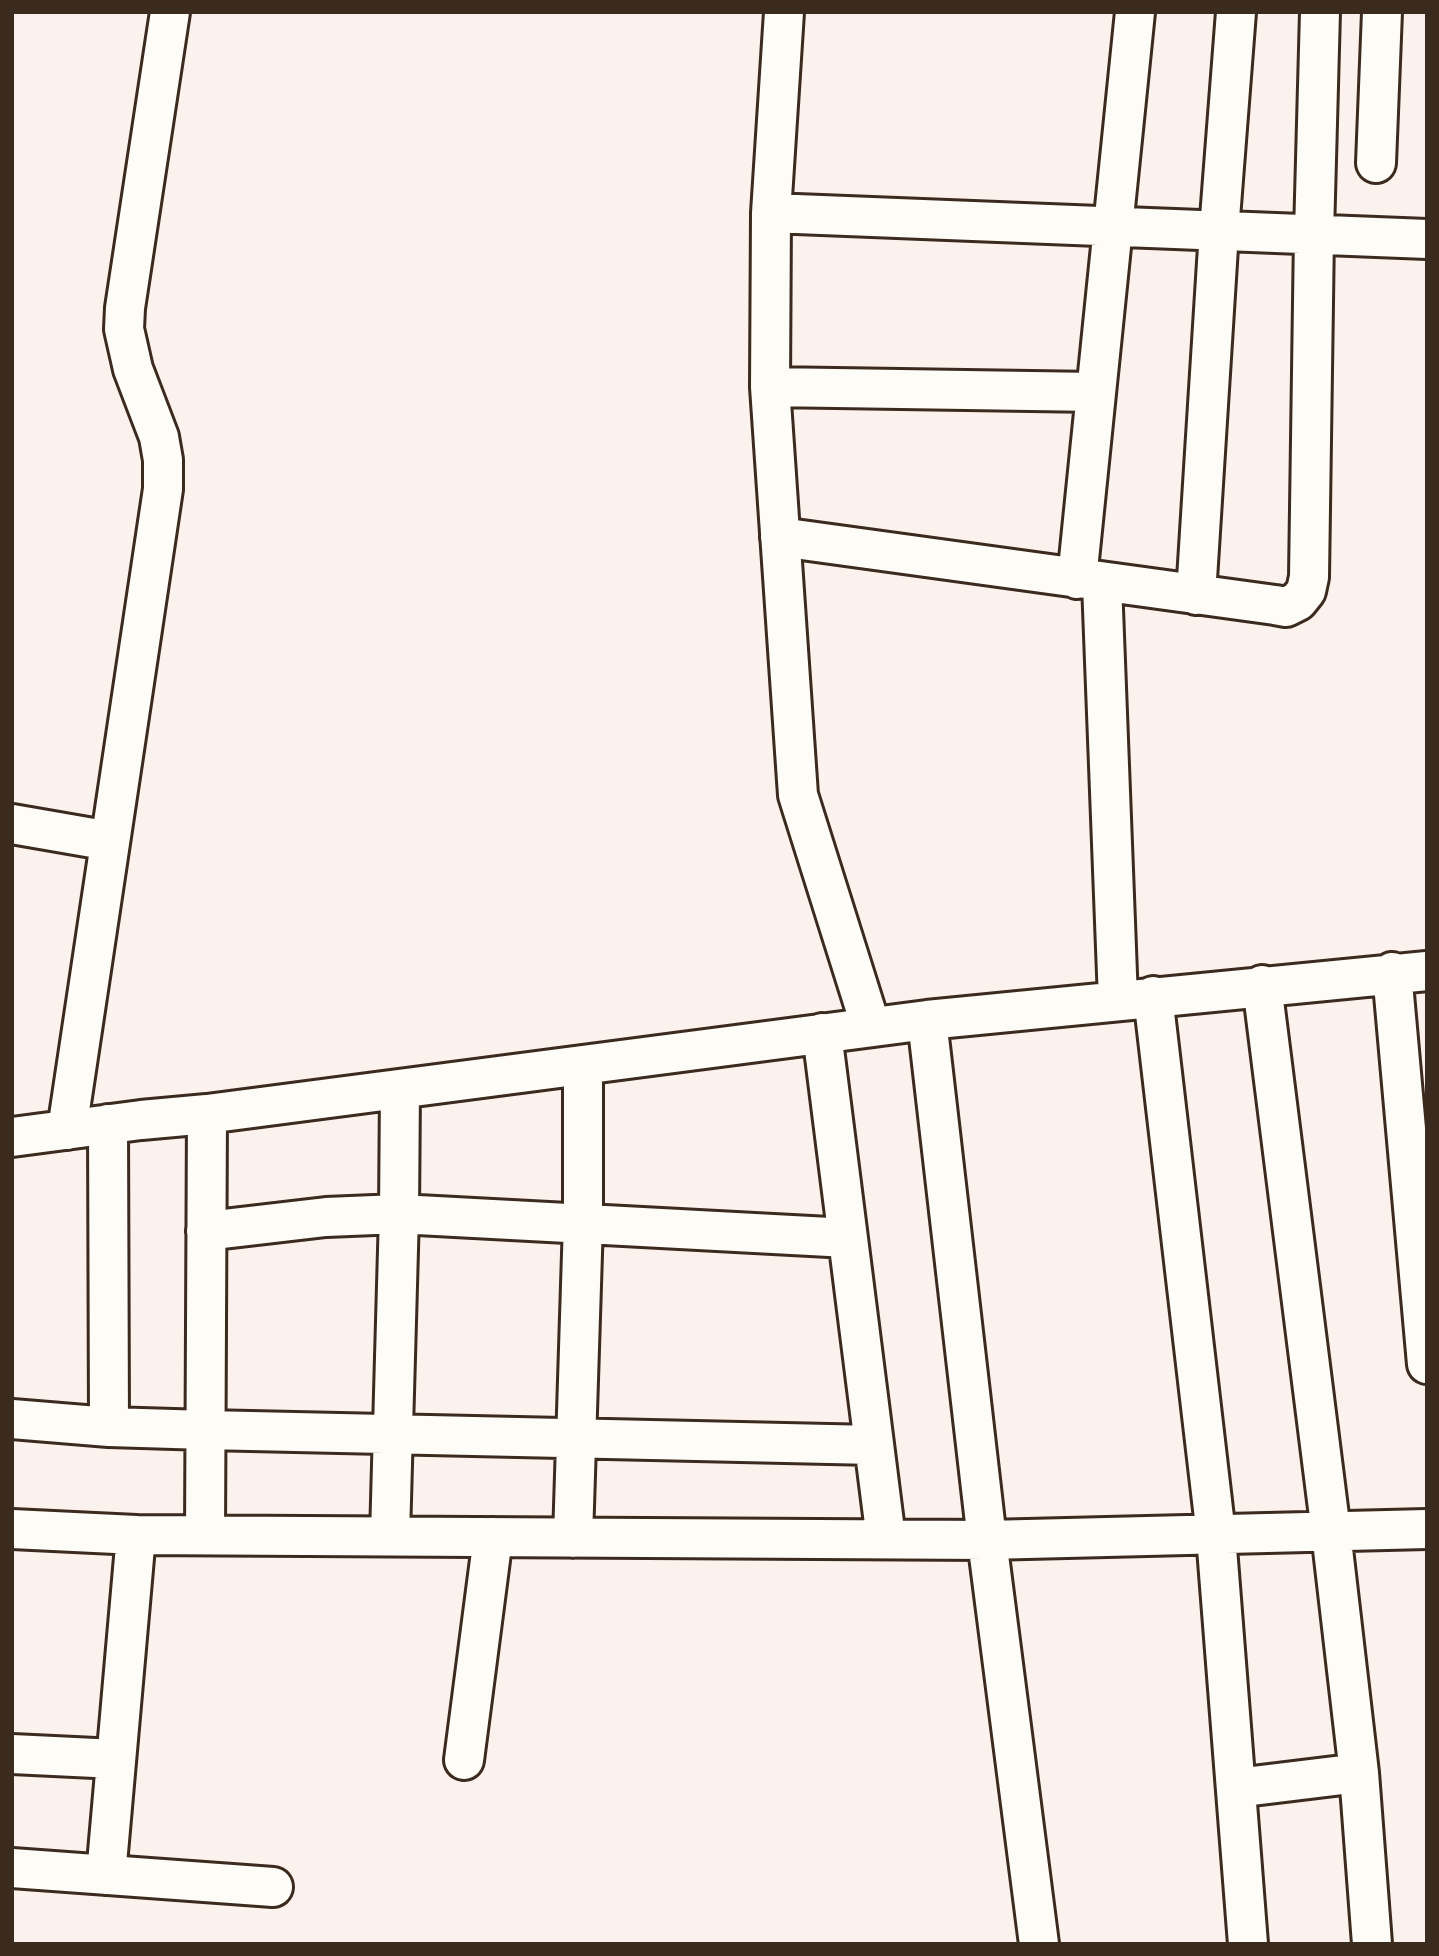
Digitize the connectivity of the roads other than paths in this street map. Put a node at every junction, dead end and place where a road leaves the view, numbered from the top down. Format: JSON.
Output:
{"nodes":[{"id":1,"x":170,"y":12,"type":"edge"},
{"id":2,"x":784,"y":12,"type":"edge"},
{"id":3,"x":1135,"y":12,"type":"edge"},
{"id":4,"x":1236,"y":12,"type":"edge"},
{"id":5,"x":1320,"y":12,"type":"edge"},
{"id":6,"x":1382,"y":12,"type":"edge"},
{"id":7,"x":1376,"y":163,"type":"dead end"},
{"id":8,"x":771,"y":213,"type":"junction"},
{"id":9,"x":1112,"y":226,"type":"junction"},
{"id":10,"x":1219,"y":231,"type":"junction"},
{"id":11,"x":1314,"y":234,"type":"junction"},
{"id":12,"x":1427,"y":239,"type":"edge"},
{"id":13,"x":770,"y":387,"type":"junction"},
{"id":14,"x":1097,"y":392,"type":"junction"},
{"id":15,"x":780,"y":537,"type":"junction"},
{"id":16,"x":1090,"y":581,"type":"junction"},
{"id":17,"x":1196,"y":595,"type":"junction"},
{"id":18,"x":12,"y":824,"type":"edge"},
{"id":19,"x":110,"y":841,"type":"junction"},
{"id":20,"x":1409,"y":972,"type":"edge"},
{"id":21,"x":1262,"y":985,"type":"junction"},
{"id":22,"x":1135,"y":998,"type":"junction"},
{"id":23,"x":927,"y":1020,"type":"junction"},
{"id":24,"x":871,"y":1027,"type":"junction"},
{"id":25,"x":822,"y":1033,"type":"junction"},
{"id":26,"x":583,"y":1065,"type":"junction"},
{"id":27,"x":1414,"y":1075,"type":"edge"},
{"id":28,"x":400,"y":1089,"type":"junction"},
{"id":29,"x":206,"y":1114,"type":"junction"},
{"id":30,"x":108,"y":1124,"type":"junction"},
{"id":31,"x":68,"y":1130,"type":"junction"},
{"id":32,"x":12,"y":1138,"type":"edge"},
{"id":33,"x":399,"y":1214,"type":"junction"},
{"id":34,"x":583,"y":1222,"type":"junction"},
{"id":35,"x":206,"y":1231,"type":"junction"},
{"id":36,"x":848,"y":1238,"type":"junction"},
{"id":37,"x":1427,"y":1364,"type":"edge"},
{"id":38,"x":12,"y":1419,"type":"edge"},
{"id":39,"x":109,"y":1427,"type":"junction"},
{"id":40,"x":206,"y":1430,"type":"junction"},
{"id":41,"x":394,"y":1435,"type":"junction"},
{"id":42,"x":575,"y":1438,"type":"junction"},
{"id":43,"x":874,"y":1445,"type":"junction"},
{"id":44,"x":12,"y":1529,"type":"edge"},
{"id":45,"x":1427,"y":1529,"type":"edge"},
{"id":46,"x":1331,"y":1532,"type":"junction"},
{"id":47,"x":136,"y":1535,"type":"junction"},
{"id":48,"x":205,"y":1535,"type":"junction"},
{"id":49,"x":1216,"y":1535,"type":"junction"},
{"id":50,"x":390,"y":1536,"type":"junction"},
{"id":51,"x":493,"y":1537,"type":"junction"},
{"id":52,"x":573,"y":1538,"type":"junction"},
{"id":53,"x":886,"y":1539,"type":"junction"},
{"id":54,"x":988,"y":1540,"type":"junction"},
{"id":55,"x":12,"y":1754,"type":"edge"},
{"id":56,"x":116,"y":1759,"type":"junction"},
{"id":57,"x":464,"y":1760,"type":"dead end"},
{"id":58,"x":1359,"y":1773,"type":"junction"},
{"id":59,"x":1236,"y":1788,"type":"junction"},
{"id":60,"x":12,"y":1868,"type":"edge"},
{"id":61,"x":106,"y":1875,"type":"junction"},
{"id":62,"x":273,"y":1887,"type":"dead end"},
{"id":63,"x":1039,"y":1944,"type":"edge"},
{"id":64,"x":1248,"y":1944,"type":"edge"},
{"id":65,"x":1372,"y":1944,"type":"edge"}],
"edges":[{"from":1,"to":19,"type":"street"},
{"from":2,"to":8,"type":"street"},
{"from":3,"to":9,"type":"street"},
{"from":4,"to":10,"type":"street"},
{"from":5,"to":11,"type":"street"},
{"from":6,"to":7,"type":"street"},
{"from":8,"to":9,"type":"street"},
{"from":8,"to":13,"type":"street"},
{"from":9,"to":10,"type":"street"},
{"from":9,"to":14,"type":"street"},
{"from":10,"to":11,"type":"street"},
{"from":10,"to":17,"type":"street"},
{"from":11,"to":12,"type":"street"},
{"from":11,"to":17,"type":"street"},
{"from":13,"to":14,"type":"street"},
{"from":13,"to":15,"type":"street"},
{"from":14,"to":16,"type":"street"},
{"from":15,"to":16,"type":"street"},
{"from":15,"to":24,"type":"street"},
{"from":16,"to":17,"type":"street"},
{"from":16,"to":22,"type":"street"},
{"from":18,"to":19,"type":"street"},
{"from":19,"to":31,"type":"street"},
{"from":20,"to":21,"type":"street"},
{"from":20,"to":27,"type":"street"},
{"from":21,"to":22,"type":"street"},
{"from":21,"to":46,"type":"street"},
{"from":22,"to":23,"type":"street"},
{"from":22,"to":49,"type":"street"},
{"from":23,"to":24,"type":"street"},
{"from":23,"to":54,"type":"street"},
{"from":24,"to":25,"type":"street"},
{"from":25,"to":26,"type":"street"},
{"from":25,"to":36,"type":"street"},
{"from":26,"to":28,"type":"street"},
{"from":26,"to":34,"type":"street"},
{"from":27,"to":37,"type":"street"},
{"from":28,"to":29,"type":"street"},
{"from":28,"to":33,"type":"street"},
{"from":29,"to":30,"type":"street"},
{"from":29,"to":35,"type":"street"},
{"from":30,"to":31,"type":"street"},
{"from":30,"to":39,"type":"street"},
{"from":31,"to":32,"type":"street"},
{"from":33,"to":34,"type":"street"},
{"from":33,"to":35,"type":"street"},
{"from":33,"to":41,"type":"street"},
{"from":34,"to":36,"type":"street"},
{"from":34,"to":42,"type":"street"},
{"from":35,"to":40,"type":"street"},
{"from":36,"to":43,"type":"street"},
{"from":38,"to":39,"type":"street"},
{"from":39,"to":40,"type":"street"},
{"from":40,"to":41,"type":"street"},
{"from":40,"to":48,"type":"street"},
{"from":41,"to":42,"type":"street"},
{"from":41,"to":50,"type":"street"},
{"from":42,"to":43,"type":"street"},
{"from":42,"to":52,"type":"street"},
{"from":43,"to":53,"type":"street"},
{"from":44,"to":47,"type":"street"},
{"from":45,"to":46,"type":"street"},
{"from":46,"to":49,"type":"street"},
{"from":46,"to":58,"type":"street"},
{"from":47,"to":48,"type":"street"},
{"from":47,"to":56,"type":"street"},
{"from":48,"to":50,"type":"street"},
{"from":49,"to":54,"type":"street"},
{"from":49,"to":59,"type":"street"},
{"from":50,"to":51,"type":"street"},
{"from":51,"to":52,"type":"street"},
{"from":51,"to":57,"type":"street"},
{"from":52,"to":53,"type":"street"},
{"from":53,"to":54,"type":"street"},
{"from":54,"to":63,"type":"street"},
{"from":55,"to":56,"type":"street"},
{"from":56,"to":61,"type":"street"},
{"from":58,"to":59,"type":"street"},
{"from":58,"to":65,"type":"street"},
{"from":59,"to":64,"type":"street"},
{"from":60,"to":61,"type":"street"},
{"from":61,"to":62,"type":"street"}]}
